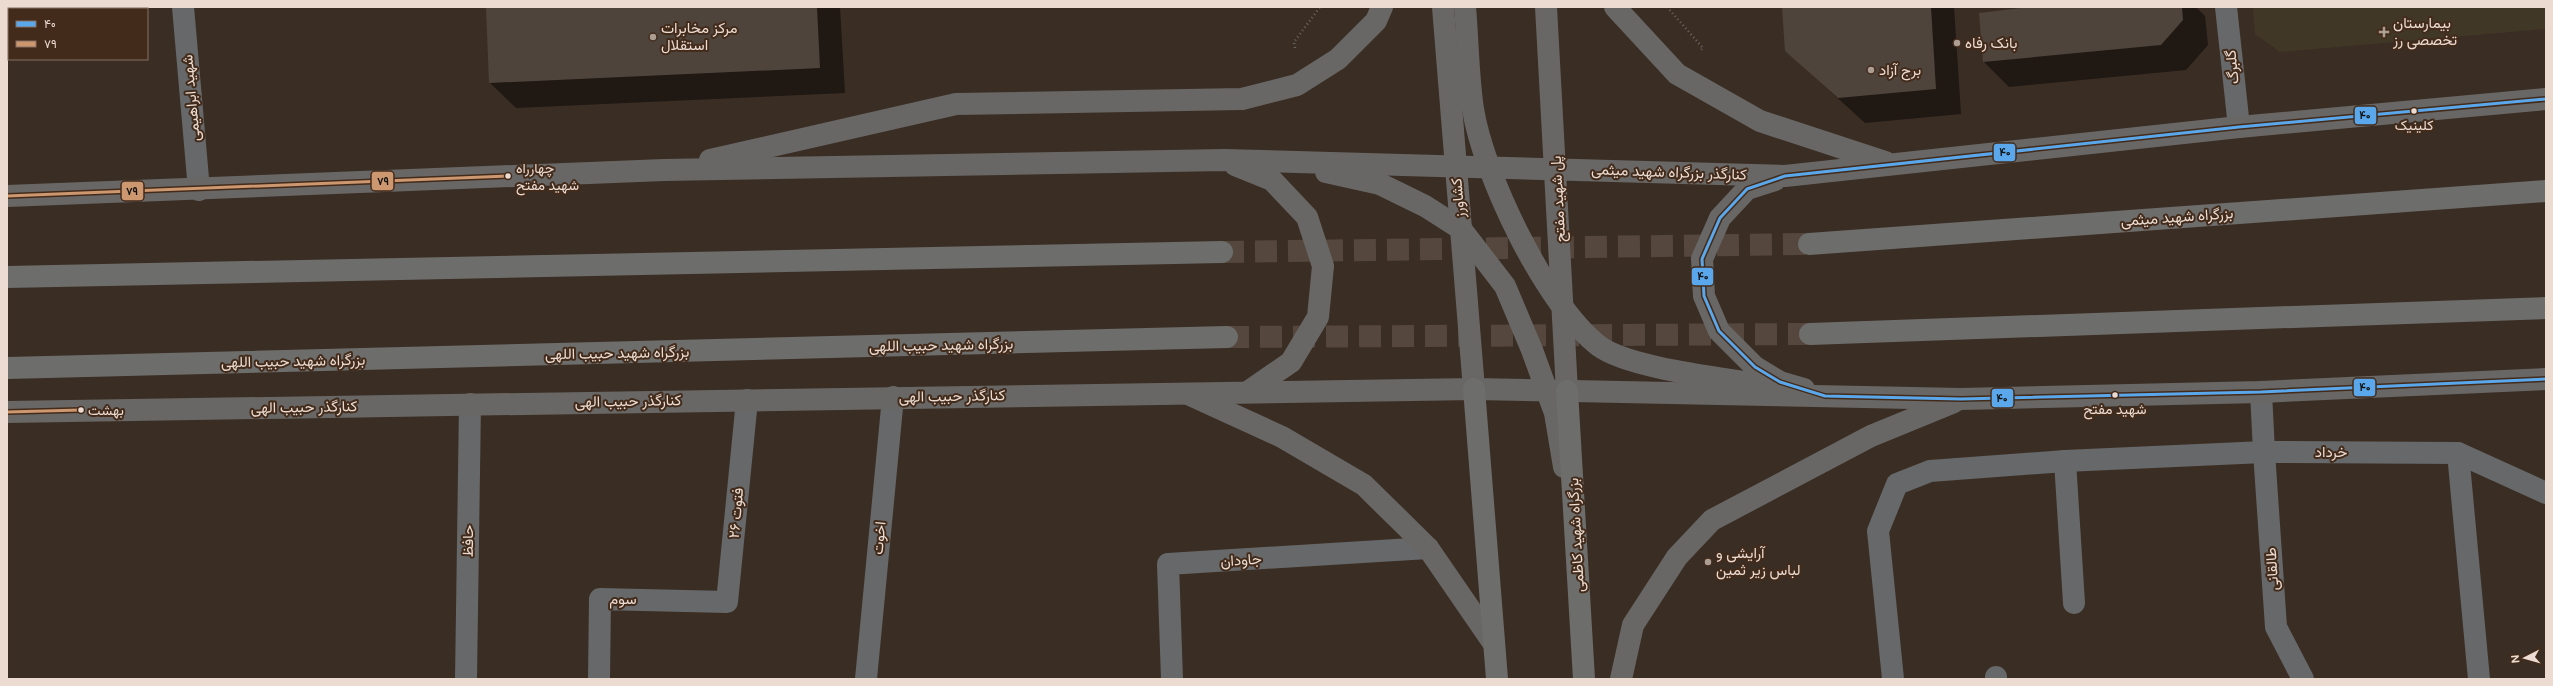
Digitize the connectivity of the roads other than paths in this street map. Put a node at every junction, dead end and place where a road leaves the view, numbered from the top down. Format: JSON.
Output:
{"nodes":[{"id":1,"x":183,"y":7,"type":"edge"},
{"id":2,"x":1382,"y":7,"type":"edge"},
{"id":3,"x":1442,"y":7,"type":"edge"},
{"id":4,"x":1465,"y":7,"type":"edge"},
{"id":5,"x":1546,"y":7,"type":"edge"},
{"id":6,"x":1615,"y":7,"type":"edge"},
{"id":7,"x":2226,"y":7,"type":"edge"},
{"id":8,"x":2546,"y":99,"type":"edge"},
{"id":9,"x":2239,"y":127,"type":"junction"},
{"id":10,"x":1224,"y":160,"type":"junction"},
{"id":11,"x":1892,"y":164,"type":"junction"},
{"id":12,"x":1455,"y":165,"type":"junction"},
{"id":13,"x":1491,"y":167,"type":"junction"},
{"id":14,"x":1556,"y":168,"type":"junction"},
{"id":15,"x":664,"y":170,"type":"junction"},
{"id":16,"x":1785,"y":176,"type":"junction"},
{"id":17,"x":199,"y":190,"type":"junction"},
{"id":18,"x":2546,"y":191,"type":"edge"},
{"id":19,"x":7,"y":196,"type":"edge"},
{"id":20,"x":1461,"y":229,"type":"junction"},
{"id":21,"x":1809,"y":244,"type":"tunnel mouth"},
{"id":22,"x":1222,"y":252,"type":"tunnel mouth"},
{"id":23,"x":7,"y":277,"type":"edge"},
{"id":24,"x":1563,"y":306,"type":"junction"},
{"id":25,"x":2546,"y":308,"type":"edge"},
{"id":26,"x":1810,"y":334,"type":"tunnel mouth"},
{"id":27,"x":1227,"y":338,"type":"tunnel mouth"},
{"id":28,"x":7,"y":368,"type":"edge"},
{"id":29,"x":2546,"y":379,"type":"edge"},
{"id":30,"x":1474,"y":389,"type":"junction"},
{"id":31,"x":1557,"y":390,"type":"junction"},
{"id":32,"x":1249,"y":391,"type":"junction"},
{"id":33,"x":1184,"y":392,"type":"junction"},
{"id":34,"x":2261,"y":392,"type":"junction"},
{"id":35,"x":1825,"y":396,"type":"junction"},
{"id":36,"x":893,"y":397,"type":"junction"},
{"id":37,"x":1961,"y":399,"type":"junction"},
{"id":38,"x":747,"y":400,"type":"junction"},
{"id":39,"x":470,"y":404,"type":"junction"},
{"id":40,"x":7,"y":412,"type":"edge"},
{"id":41,"x":2264,"y":452,"type":"junction"},
{"id":42,"x":2458,"y":453,"type":"junction"},
{"id":43,"x":2065,"y":460,"type":"junction"},
{"id":44,"x":2546,"y":493,"type":"edge"},
{"id":45,"x":1428,"y":548,"type":"junction"},
{"id":46,"x":702,"y":599,"type":"joint"},
{"id":47,"x":2074,"y":603,"type":"dead end"},
{"id":48,"x":1494,"y":644,"type":"junction"},
{"id":49,"x":466,"y":679,"type":"edge"},
{"id":50,"x":598,"y":679,"type":"edge"},
{"id":51,"x":866,"y":679,"type":"edge"},
{"id":52,"x":1172,"y":679,"type":"edge"},
{"id":53,"x":1497,"y":679,"type":"edge"},
{"id":54,"x":1584,"y":679,"type":"edge"},
{"id":55,"x":1621,"y":679,"type":"edge"},
{"id":56,"x":1893,"y":679,"type":"edge"},
{"id":57,"x":2303,"y":679,"type":"edge"},
{"id":58,"x":2479,"y":679,"type":"edge"}],
"edges":[{"from":1,"to":17,"type":"street","name":"شهید ابراهیمی"},
{"from":2,"to":15,"type":"main road"},
{"from":3,"to":12,"type":"main road","name":"کشاورز"},
{"from":4,"to":13,"type":"main road"},
{"from":5,"to":14,"type":"main road","name":"پل شهید مفتح"},
{"from":6,"to":11,"type":"main road"},
{"from":7,"to":9,"type":"street","name":"گلبرگ"},
{"from":8,"to":9,"type":"main road","name":"کنارگذر بزرگراه شهید میثمی"},
{"from":9,"to":11,"type":"main road","name":"کنارگذر بزرگراه شهید میثمی"},
{"from":10,"to":12,"type":"main road","name":"کنارگذر بزرگراه شهید میثمی"},
{"from":10,"to":15,"type":"main road"},
{"from":10,"to":20,"type":"main road"},
{"from":10,"to":32,"type":"main road"},
{"from":11,"to":16,"type":"main road","name":"کنارگذر بزرگراه شهید میثمی"},
{"from":12,"to":13,"type":"main road","name":"کنارگذر بزرگراه شهید میثمی"},
{"from":12,"to":20,"type":"main road","name":"کشاورز"},
{"from":13,"to":14,"type":"main road","name":"کنارگذر بزرگراه شهید میثمی"},
{"from":13,"to":24,"type":"main road"},
{"from":14,"to":16,"type":"main road","name":"کنارگذر بزرگراه شهید میثمی"},
{"from":14,"to":24,"type":"main road","name":"پل شهید مفتح"},
{"from":15,"to":17,"type":"main road"},
{"from":16,"to":35,"type":"main road"},
{"from":17,"to":19,"type":"main road"},
{"from":18,"to":21,"type":"highway","name":"بزرگراه شهید میثمی"},
{"from":20,"to":30,"type":"main road","name":"کشاورز"},
{"from":20,"to":31,"type":"main road"},
{"from":22,"to":23,"type":"highway"},
{"from":24,"to":31,"type":"main road","name":"پل شهید مفتح"},
{"from":24,"to":35,"type":"main road"},
{"from":25,"to":26,"type":"highway"},
{"from":27,"to":28,"type":"highway","name":"بزرگراه شهید حبیب اللهی"},
{"from":29,"to":34,"type":"main road"},
{"from":30,"to":31,"type":"main road","name":"کنارگذر حبیب الهی"},
{"from":30,"to":32,"type":"main road","name":"کنارگذر حبیب الهی"},
{"from":30,"to":48,"type":"highway"},
{"from":31,"to":35,"type":"main road"},
{"from":31,"to":54,"type":"highway","name":"بزرگراه شهید کاظمی"},
{"from":32,"to":33,"type":"main road","name":"کنارگذر حبیب الهی"},
{"from":33,"to":36,"type":"main road","name":"کنارگذر حبیب الهی"},
{"from":33,"to":45,"type":"main road"},
{"from":34,"to":37,"type":"main road"},
{"from":34,"to":41,"type":"street"},
{"from":35,"to":37,"type":"main road"},
{"from":36,"to":38,"type":"main road","name":"کنارگذر حبیب الهی"},
{"from":36,"to":51,"type":"street","name":"اخوت"},
{"from":37,"to":55,"type":"main road"},
{"from":38,"to":39,"type":"main road","name":"کنارگذر حبیب الهی"},
{"from":38,"to":46,"type":"street","name":"فتوت ۲۶"},
{"from":39,"to":40,"type":"main road","name":"کنارگذر حبیب الهی"},
{"from":39,"to":49,"type":"street","name":"حافظ"},
{"from":41,"to":42,"type":"street","name":"خرداد"},
{"from":41,"to":43,"type":"street","name":"خرداد"},
{"from":41,"to":57,"type":"street","name":"طالقانی"},
{"from":42,"to":44,"type":"street","name":"خرداد"},
{"from":42,"to":58,"type":"street"},
{"from":43,"to":47,"type":"street"},
{"from":43,"to":56,"type":"street","name":"خرداد"},
{"from":45,"to":48,"type":"main road"},
{"from":45,"to":52,"type":"street","name":"جاودان"},
{"from":46,"to":50,"type":"street","name":"سوم"},
{"from":48,"to":53,"type":"highway"}]}
